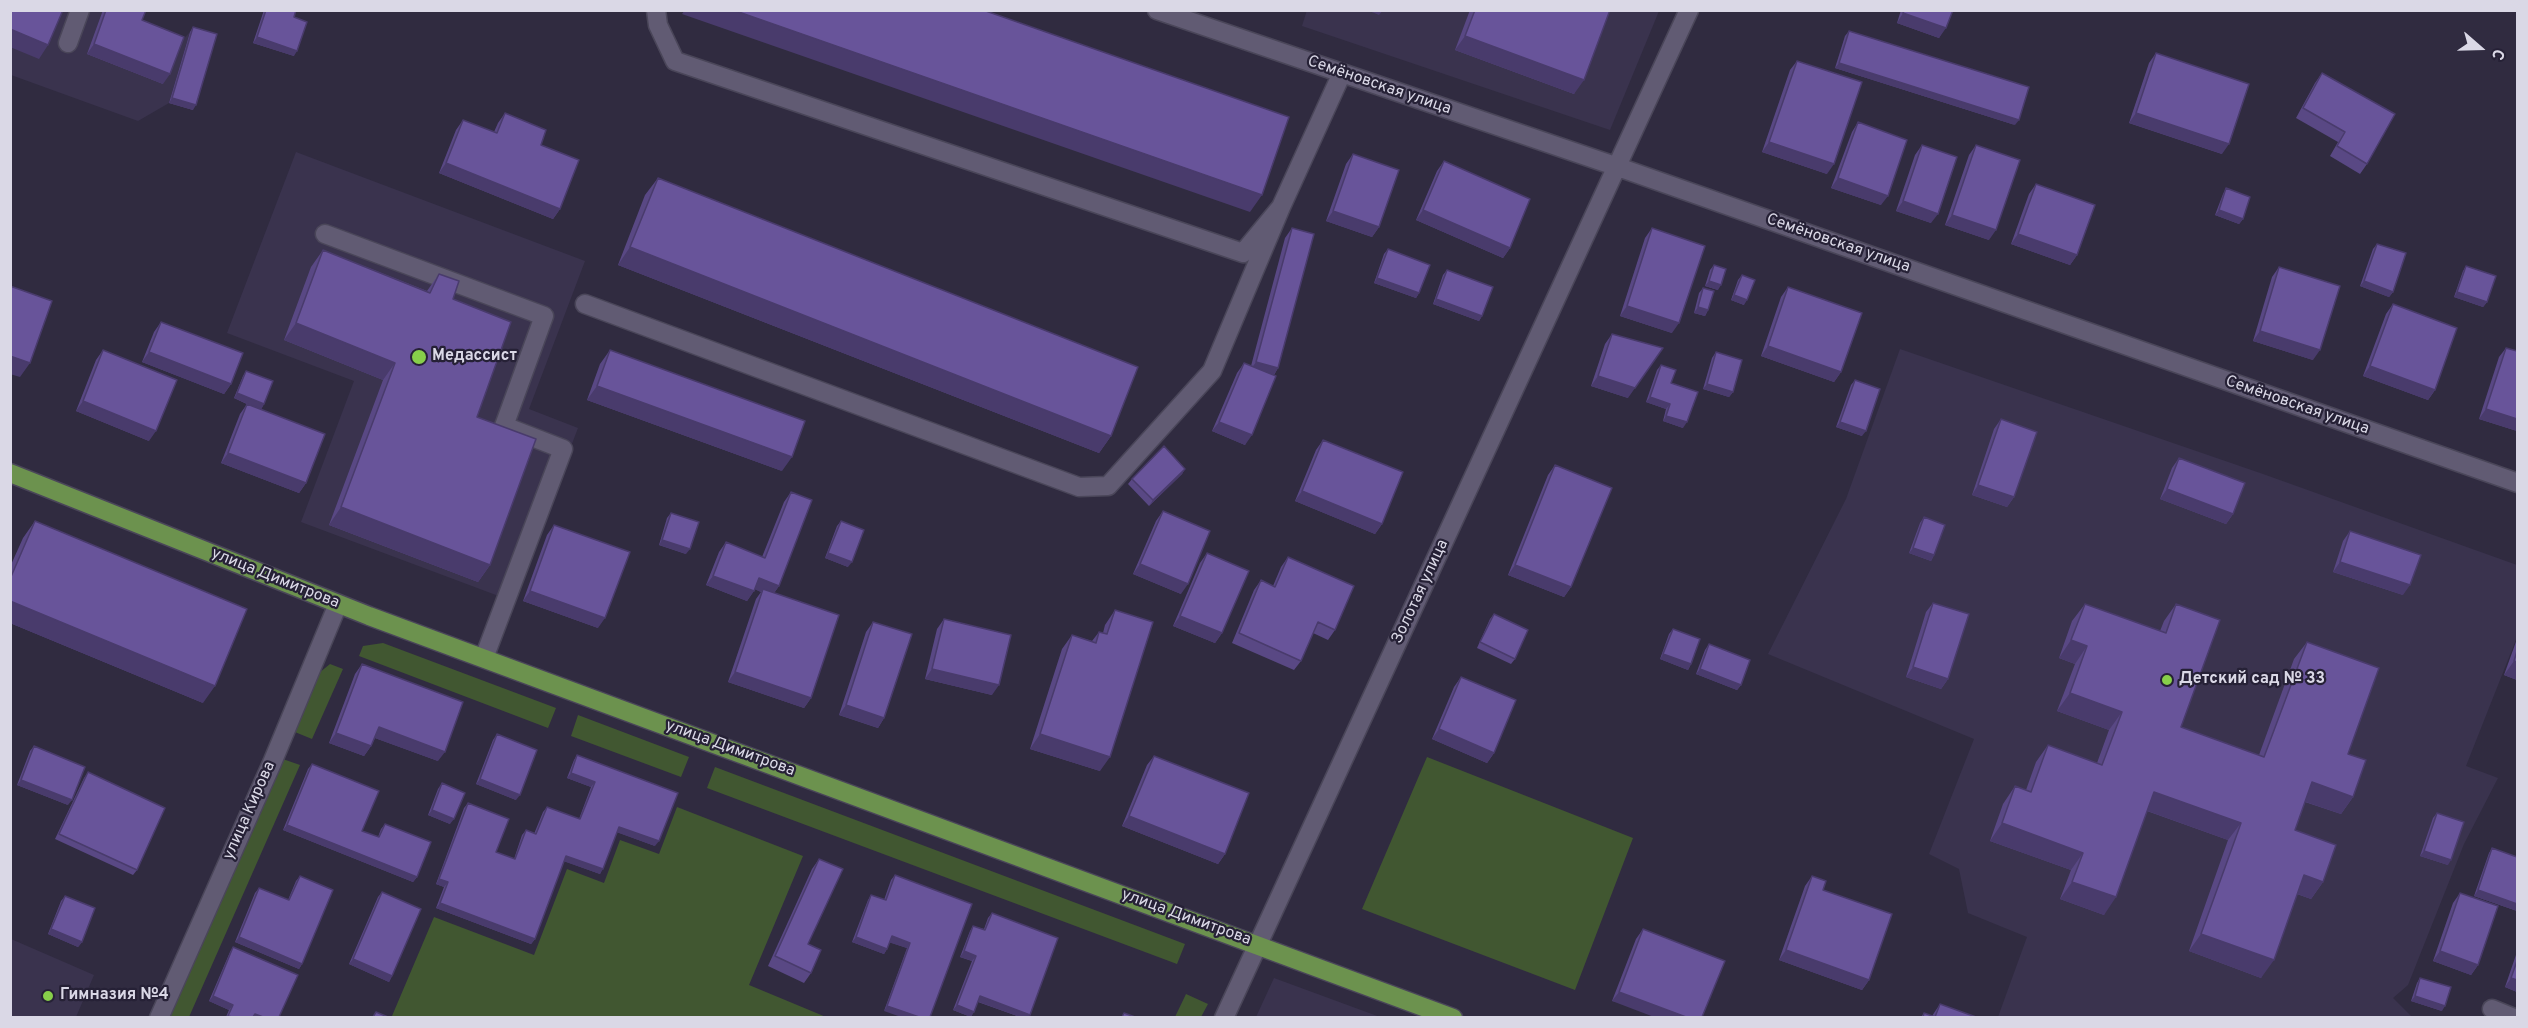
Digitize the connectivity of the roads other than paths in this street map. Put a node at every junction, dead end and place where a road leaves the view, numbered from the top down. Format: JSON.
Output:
{"nodes":[{"id":1,"x":80,"y":10,"type":"edge"},
{"id":2,"x":657,"y":10,"type":"edge"},
{"id":3,"x":1157,"y":10,"type":"edge"},
{"id":4,"x":1689,"y":10,"type":"edge"},
{"id":5,"x":68,"y":44,"type":"dead end"},
{"id":6,"x":1342,"y":73,"type":"junction"},
{"id":7,"x":1618,"y":167,"type":"junction"},
{"id":8,"x":1281,"y":207,"type":"junction"},
{"id":9,"x":325,"y":234,"type":"dead end"},
{"id":10,"x":585,"y":304,"type":"dead end"},
{"id":11,"x":10,"y":473,"type":"edge"},
{"id":12,"x":2517,"y":483,"type":"edge"},
{"id":13,"x":338,"y":604,"type":"junction"},
{"id":14,"x":484,"y":658,"type":"junction"},
{"id":15,"x":1257,"y":945,"type":"junction"},
{"id":16,"x":2492,"y":1009,"type":"dead end"},
{"id":17,"x":159,"y":1017,"type":"edge"},
{"id":18,"x":1224,"y":1017,"type":"edge"},
{"id":19,"x":1453,"y":1017,"type":"edge"},
{"id":20,"x":2514,"y":1017,"type":"edge"}],
"edges":[{"from":1,"to":5,"type":"street"},
{"from":2,"to":8,"type":"street"},
{"from":3,"to":6,"type":"street","name":"Семёновская улица"},
{"from":4,"to":7,"type":"street","name":"Золотая улица"},
{"from":6,"to":7,"type":"street","name":"Семёновская улица"},
{"from":6,"to":8,"type":"street"},
{"from":7,"to":12,"type":"street","name":"Семёновская улица"},
{"from":7,"to":15,"type":"street","name":"Золотая улица"},
{"from":8,"to":10,"type":"street"},
{"from":9,"to":14,"type":"street"},
{"from":11,"to":13,"type":"main road","name":"улица Димитрова"},
{"from":13,"to":14,"type":"main road","name":"улица Димитрова"},
{"from":13,"to":17,"type":"street","name":"улица Кирова"},
{"from":14,"to":15,"type":"main road","name":"улица Димитрова"},
{"from":15,"to":18,"type":"street","name":"Золотая улица"},
{"from":15,"to":19,"type":"main road","name":"улица Димитрова"},
{"from":16,"to":20,"type":"street"}]}
